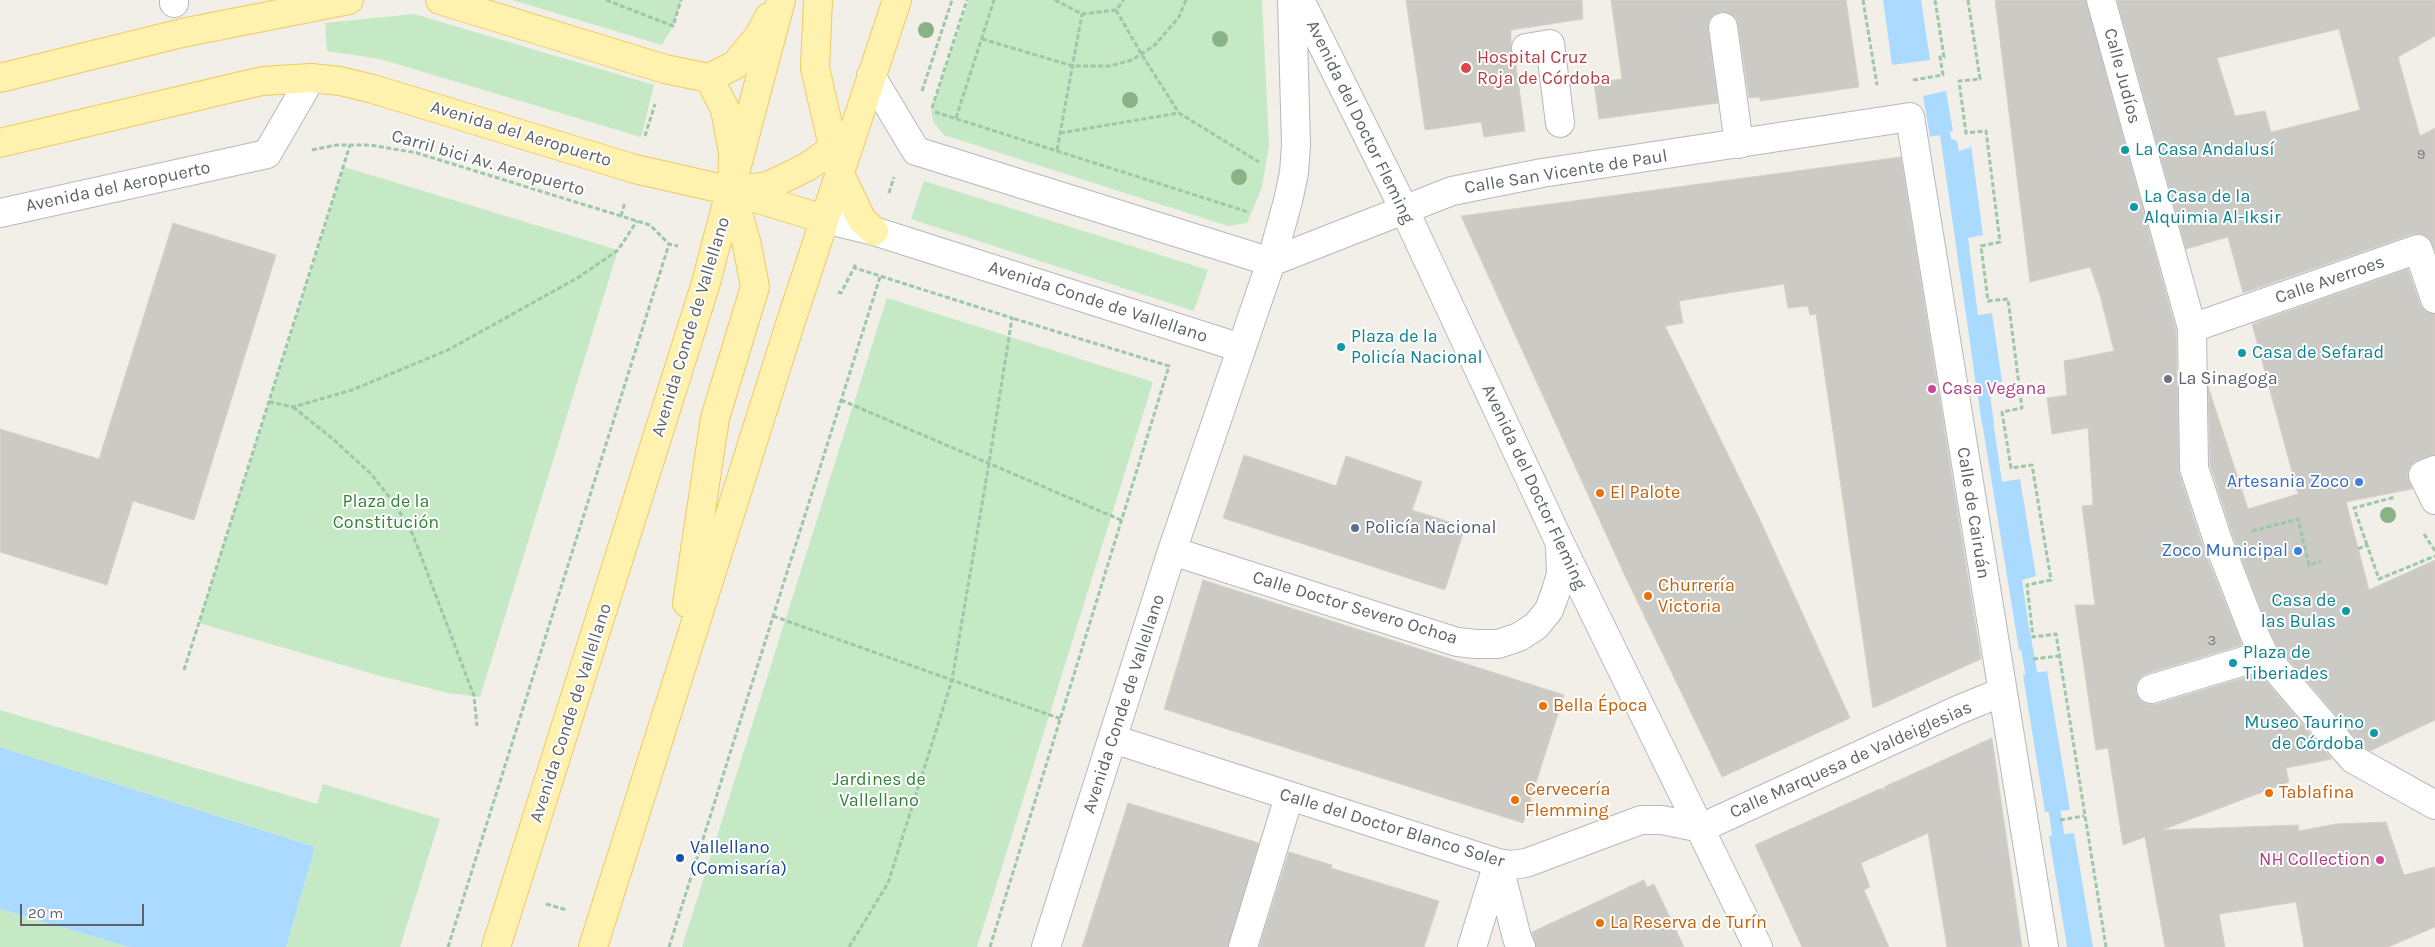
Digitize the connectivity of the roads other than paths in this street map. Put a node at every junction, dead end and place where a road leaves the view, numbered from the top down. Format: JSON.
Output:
{"nodes":[{"id":1,"x":349,"y":0,"type":"edge"},
{"id":2,"x":440,"y":0,"type":"edge"},
{"id":3,"x":779,"y":0,"type":"edge"},
{"id":4,"x":818,"y":0,"type":"edge"},
{"id":5,"x":897,"y":0,"type":"edge"},
{"id":6,"x":1292,"y":0,"type":"edge"},
{"id":7,"x":1300,"y":0,"type":"edge"},
{"id":8,"x":2102,"y":0,"type":"edge"},
{"id":9,"x":287,"y":7,"type":"edge"},
{"id":10,"x":1723,"y":27,"type":"dead end"},
{"id":11,"x":1526,"y":48,"type":"dead end"},
{"id":12,"x":871,"y":76,"type":"junction"},
{"id":13,"x":0,"y":78,"type":"edge"},
{"id":14,"x":311,"y":78,"type":"junction"},
{"id":15,"x":709,"y":78,"type":"junction"},
{"id":16,"x":1560,"y":123,"type":"dead end"},
{"id":17,"x":1872,"y":124,"type":"joint"},
{"id":18,"x":0,"y":143,"type":"edge"},
{"id":19,"x":1739,"y":144,"type":"junction"},
{"id":20,"x":837,"y":160,"type":"junction"},
{"id":21,"x":732,"y":191,"type":"junction"},
{"id":22,"x":1404,"y":209,"type":"junction"},
{"id":23,"x":0,"y":213,"type":"edge"},
{"id":24,"x":824,"y":219,"type":"junction"},
{"id":25,"x":874,"y":231,"type":"junction"},
{"id":26,"x":1271,"y":262,"type":"junction"},
{"id":27,"x":2435,"y":299,"type":"edge"},
{"id":28,"x":2192,"y":328,"type":"junction"},
{"id":29,"x":1241,"y":348,"type":"junction"},
{"id":30,"x":2435,"y":470,"type":"edge"},
{"id":31,"x":2435,"y":500,"type":"edge"},
{"id":32,"x":1559,"y":542,"type":"junction"},
{"id":33,"x":1172,"y":551,"type":"junction"},
{"id":34,"x":2264,"y":655,"type":"junction"},
{"id":35,"x":674,"y":689,"type":"junction"},
{"id":36,"x":2151,"y":689,"type":"dead end"},
{"id":37,"x":2002,"y":692,"type":"junction"},
{"id":38,"x":1113,"y":739,"type":"junction"},
{"id":39,"x":1289,"y":797,"type":"junction"},
{"id":40,"x":2434,"y":802,"type":"edge"},
{"id":41,"x":1701,"y":828,"type":"junction"},
{"id":42,"x":1498,"y":863,"type":"junction"},
{"id":43,"x":496,"y":947,"type":"edge"},
{"id":44,"x":593,"y":947,"type":"edge"},
{"id":45,"x":1046,"y":947,"type":"edge"},
{"id":46,"x":1243,"y":947,"type":"edge"},
{"id":47,"x":1472,"y":947,"type":"edge"},
{"id":48,"x":1521,"y":947,"type":"edge"},
{"id":49,"x":1758,"y":947,"type":"edge"},
{"id":50,"x":2044,"y":947,"type":"edge"}],
"edges":[{"from":1,"to":9,"type":"main road"},
{"from":2,"to":15,"type":"main road"},
{"from":3,"to":15,"type":"main road"},
{"from":3,"to":21,"type":"main road"},
{"from":4,"to":20,"type":"main road"},
{"from":5,"to":12,"type":"main road"},
{"from":6,"to":26,"type":"street","name":"Avenida Conde de Vallellano"},
{"from":7,"to":22,"type":"street","name":"Avenida del Doctor Fleming"},
{"from":8,"to":28,"type":"street","name":"Calle Judíos"},
{"from":9,"to":13,"type":"main road"},
{"from":10,"to":19,"type":"street"},
{"from":11,"to":16,"type":"street"},
{"from":12,"to":20,"type":"main road"},
{"from":12,"to":26,"type":"street"},
{"from":14,"to":18,"type":"main road","name":"Avenida del Aeropuerto"},
{"from":14,"to":21,"type":"main road","name":"Avenida del Aeropuerto"},
{"from":14,"to":23,"type":"street","name":"Avenida del Aeropuerto"},
{"from":15,"to":21,"type":"main road"},
{"from":17,"to":19,"type":"street","name":"Calle San Vicente de Paul"},
{"from":17,"to":37,"type":"street","name":"Calle de Cairuán"},
{"from":19,"to":22,"type":"street","name":"Calle San Vicente de Paul"},
{"from":20,"to":21,"type":"main road"},
{"from":20,"to":24,"type":"main road"},
{"from":20,"to":25,"type":"main road"},
{"from":21,"to":24,"type":"main road","name":"Avenida del Aeropuerto"},
{"from":21,"to":35,"type":"main road","name":"Avenida Conde de Vallellano"},
{"from":21,"to":43,"type":"main road","name":"Avenida Conde de Vallellano"},
{"from":22,"to":26,"type":"street","name":"Calle San Vicente de Paul"},
{"from":22,"to":32,"type":"street","name":"Avenida del Doctor Fleming"},
{"from":24,"to":25,"type":"street","name":"Avenida Conde de Vallellano"},
{"from":24,"to":35,"type":"main road","name":"Avenida Conde de Vallellano"},
{"from":25,"to":29,"type":"street","name":"Avenida Conde de Vallellano"},
{"from":26,"to":29,"type":"street","name":"Avenida Conde de Vallellano"},
{"from":27,"to":28,"type":"street","name":"Calle Averroes"},
{"from":28,"to":34,"type":"street","name":"Calle Judíos"},
{"from":29,"to":33,"type":"street","name":"Avenida Conde de Vallellano"},
{"from":30,"to":31,"type":"street"},
{"from":32,"to":33,"type":"street","name":"Calle Doctor Severo Ochoa"},
{"from":32,"to":41,"type":"street","name":"Avenida del Doctor Fleming"},
{"from":33,"to":38,"type":"street","name":"Avenida Conde de Vallellano"},
{"from":34,"to":36,"type":"street"},
{"from":34,"to":40,"type":"street","name":"Calle Judíos"},
{"from":35,"to":44,"type":"main road","name":"Avenida Conde de Vallellano"},
{"from":37,"to":41,"type":"street","name":"Calle Marquesa de Valdeiglesias"},
{"from":37,"to":50,"type":"street","name":"Calle de Cairuán"},
{"from":38,"to":39,"type":"street","name":"Calle del Doctor Blanco Soler"},
{"from":38,"to":45,"type":"street","name":"Avenida Conde de Vallellano"},
{"from":39,"to":42,"type":"street","name":"Calle del Doctor Blanco Soler"},
{"from":39,"to":46,"type":"street"},
{"from":41,"to":42,"type":"street","name":"Calle del Doctor Blanco Soler"},
{"from":41,"to":49,"type":"street","name":"Avenida del Doctor Fleming"},
{"from":42,"to":47,"type":"street"},
{"from":42,"to":48,"type":"street"}]}
